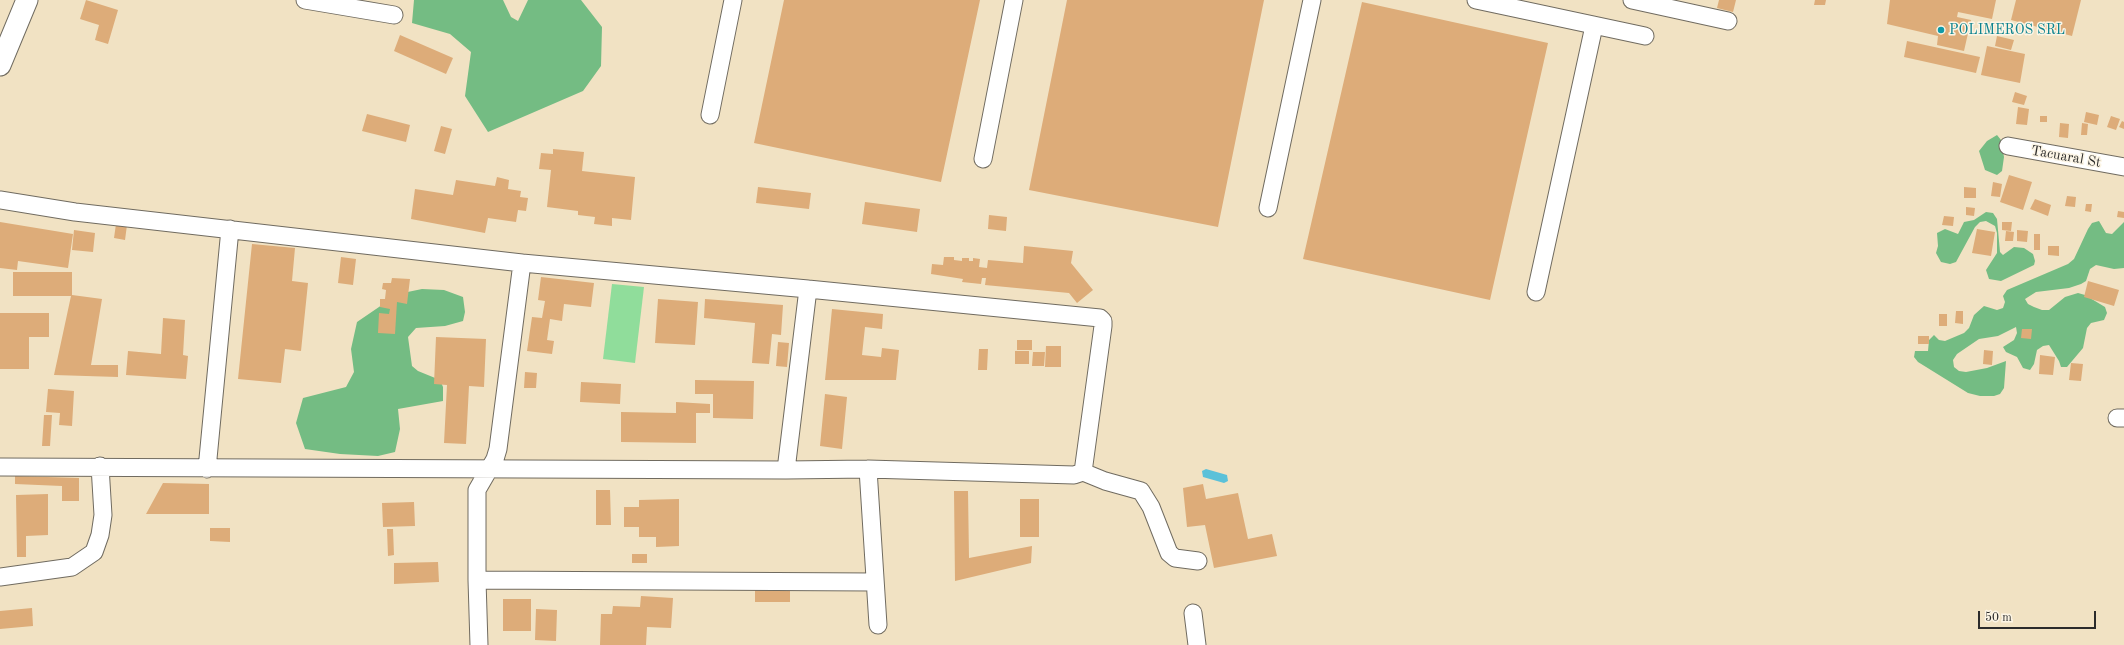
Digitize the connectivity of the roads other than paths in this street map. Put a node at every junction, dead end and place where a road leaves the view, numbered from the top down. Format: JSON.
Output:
{"nodes":[{"id":1,"x":27,"y":0,"type":"edge"},
{"id":2,"x":304,"y":0,"type":"edge"},
{"id":3,"x":733,"y":0,"type":"edge"},
{"id":4,"x":1014,"y":0,"type":"edge"},
{"id":5,"x":1312,"y":0,"type":"edge"},
{"id":6,"x":1476,"y":0,"type":"edge"},
{"id":7,"x":1632,"y":0,"type":"edge"},
{"id":8,"x":394,"y":15,"type":"dead end"},
{"id":9,"x":1728,"y":22,"type":"dead end"},
{"id":10,"x":1594,"y":26,"type":"junction"},
{"id":11,"x":1644,"y":36,"type":"dead end"},
{"id":12,"x":0,"y":64,"type":"edge"},
{"id":13,"x":710,"y":115,"type":"dead end"},
{"id":14,"x":2008,"y":146,"type":"dead end"},
{"id":15,"x":983,"y":159,"type":"dead end"},
{"id":16,"x":2124,"y":167,"type":"edge"},
{"id":17,"x":0,"y":200,"type":"edge"},
{"id":18,"x":1268,"y":208,"type":"dead end"},
{"id":19,"x":230,"y":229,"type":"junction"},
{"id":20,"x":522,"y":263,"type":"junction"},
{"id":21,"x":808,"y":289,"type":"junction"},
{"id":22,"x":1536,"y":292,"type":"dead end"},
{"id":23,"x":100,"y":466,"type":"junction"},
{"id":24,"x":0,"y":468,"type":"edge"},
{"id":25,"x":489,"y":468,"type":"junction"},
{"id":26,"x":207,"y":469,"type":"junction"},
{"id":27,"x":868,"y":469,"type":"junction"},
{"id":28,"x":786,"y":470,"type":"junction"},
{"id":29,"x":1083,"y":472,"type":"junction"},
{"id":30,"x":1198,"y":561,"type":"dead end"},
{"id":31,"x":0,"y":577,"type":"edge"},
{"id":32,"x":477,"y":580,"type":"junction"},
{"id":33,"x":874,"y":582,"type":"junction"},
{"id":34,"x":1192,"y":613,"type":"dead end"},
{"id":35,"x":878,"y":625,"type":"dead end"},
{"id":36,"x":479,"y":645,"type":"edge"},
{"id":37,"x":1197,"y":645,"type":"edge"}],
"edges":[{"from":1,"to":12,"type":"main road"},
{"from":2,"to":8,"type":"street"},
{"from":3,"to":13,"type":"street"},
{"from":4,"to":15,"type":"street"},
{"from":5,"to":18,"type":"street"},
{"from":6,"to":10,"type":"street"},
{"from":7,"to":9,"type":"street"},
{"from":10,"to":11,"type":"street"},
{"from":10,"to":22,"type":"street"},
{"from":14,"to":16,"type":"street","name":"Tacuaral St"},
{"from":17,"to":19,"type":"street"},
{"from":19,"to":20,"type":"street"},
{"from":19,"to":26,"type":"street"},
{"from":20,"to":21,"type":"street"},
{"from":20,"to":25,"type":"street"},
{"from":21,"to":28,"type":"street"},
{"from":21,"to":29,"type":"street"},
{"from":23,"to":24,"type":"street"},
{"from":23,"to":26,"type":"street"},
{"from":23,"to":31,"type":"street"},
{"from":25,"to":26,"type":"street"},
{"from":25,"to":28,"type":"street"},
{"from":25,"to":32,"type":"street"},
{"from":27,"to":28,"type":"street"},
{"from":27,"to":29,"type":"street"},
{"from":27,"to":33,"type":"street"},
{"from":29,"to":30,"type":"street"},
{"from":32,"to":33,"type":"street"},
{"from":32,"to":36,"type":"street"},
{"from":33,"to":35,"type":"street"},
{"from":34,"to":37,"type":"street"}]}
